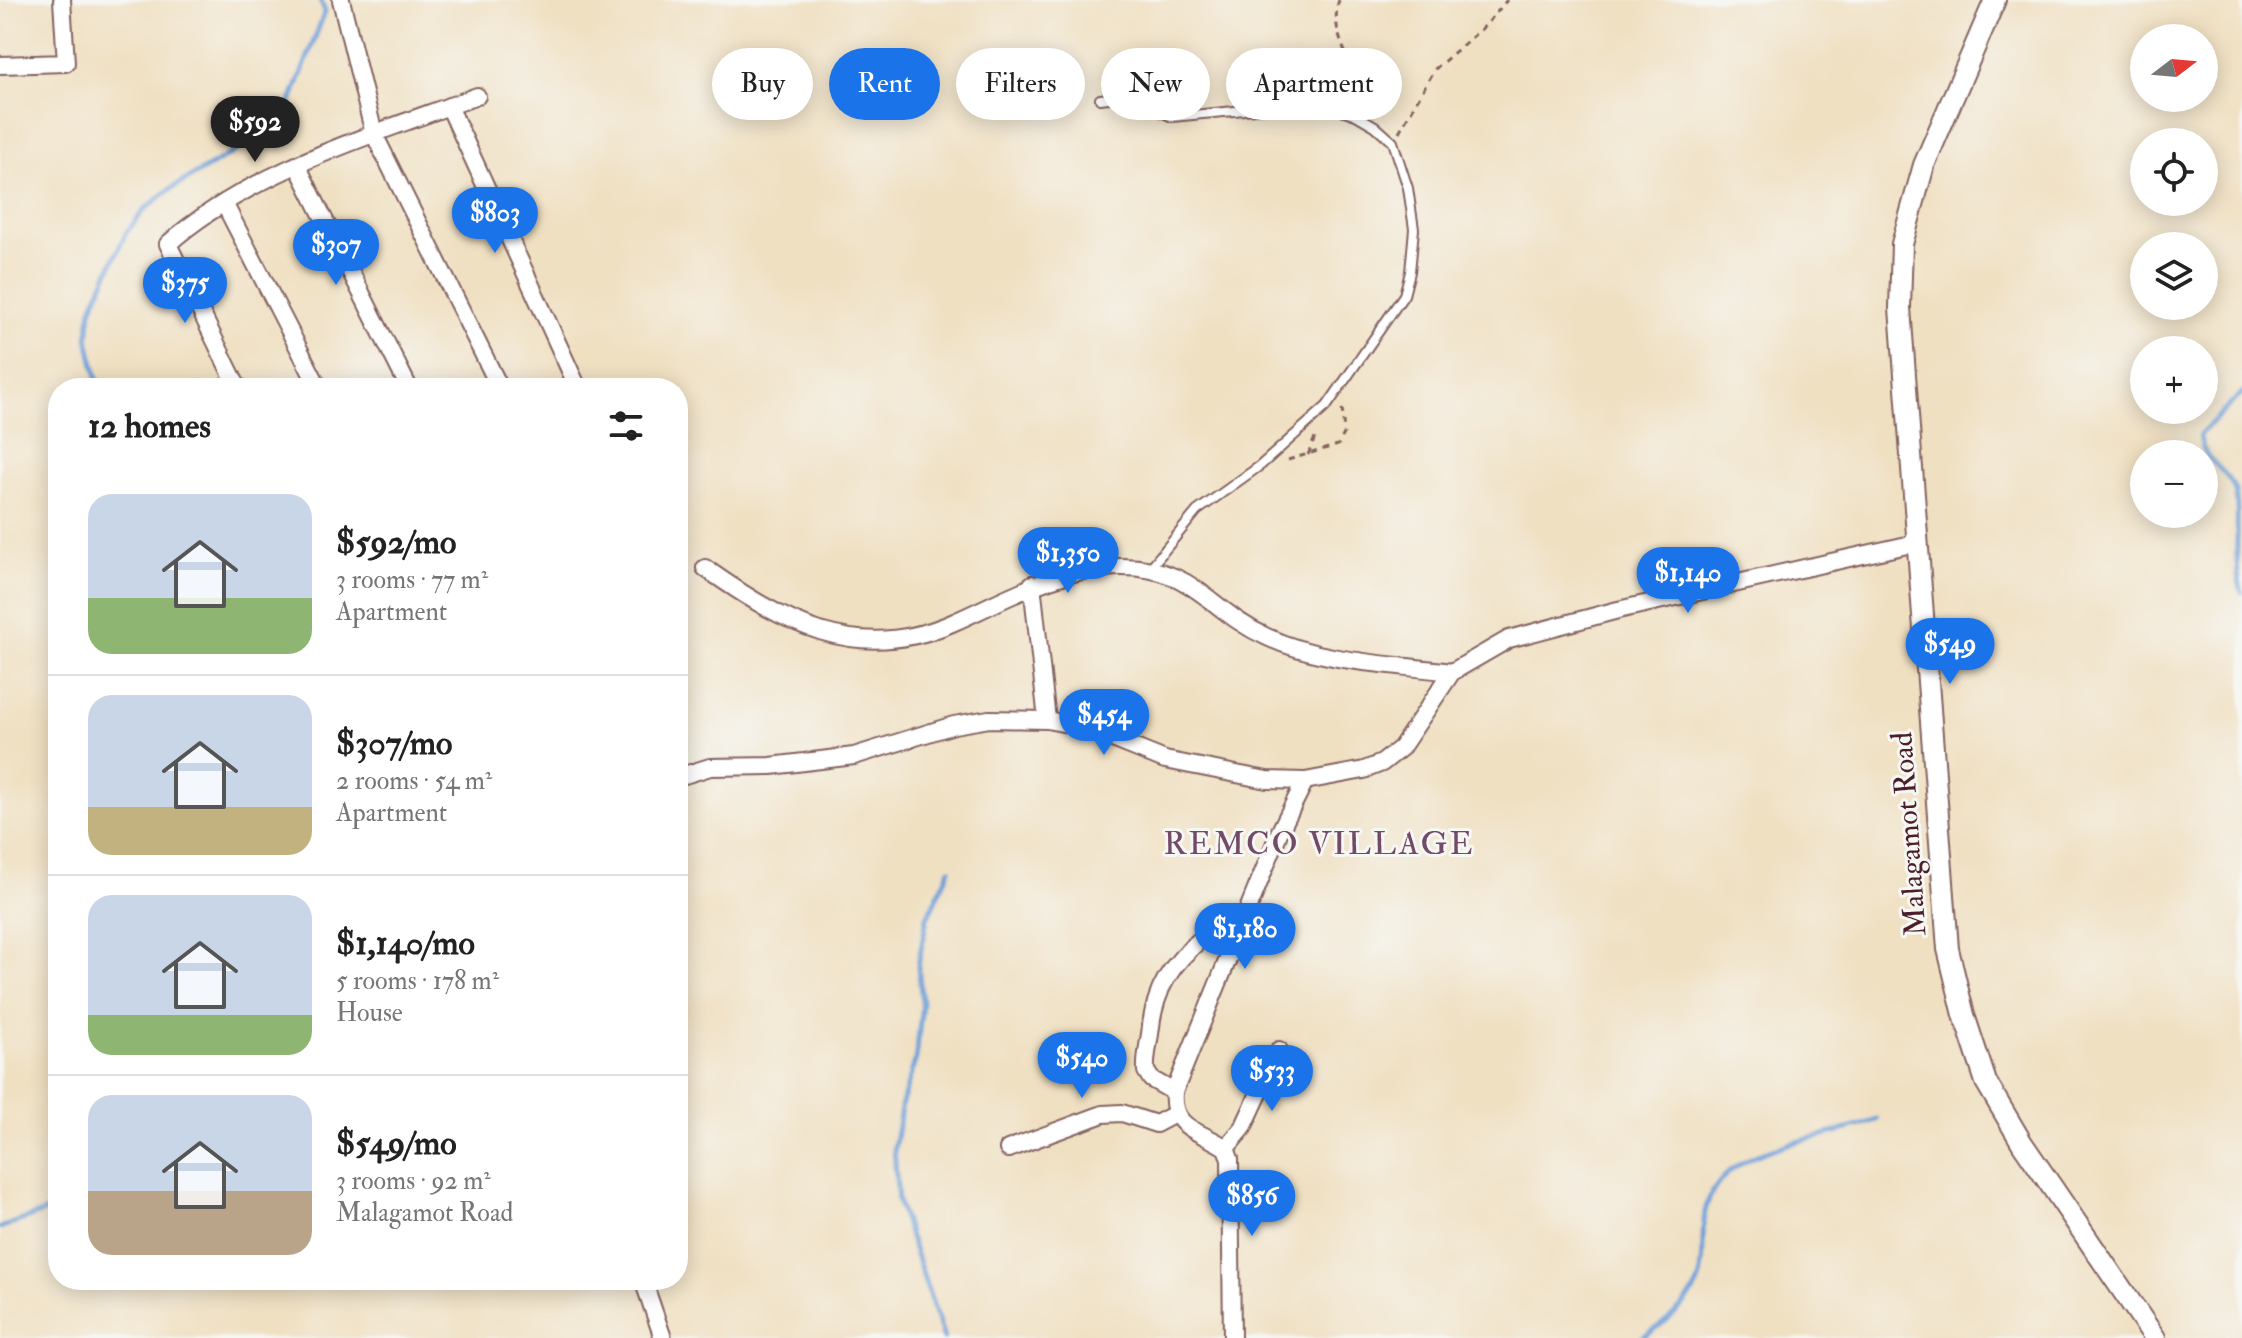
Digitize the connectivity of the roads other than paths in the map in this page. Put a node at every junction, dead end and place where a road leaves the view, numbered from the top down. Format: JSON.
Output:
{"nodes":[{"id":1,"x":62,"y":0,"type":"edge"},
{"id":2,"x":341,"y":0,"type":"edge"},
{"id":3,"x":1995,"y":0,"type":"edge"},
{"id":4,"x":0,"y":65,"type":"edge"},
{"id":5,"x":477,"y":96,"type":"dead end"},
{"id":6,"x":1100,"y":99,"type":"dead end"},
{"id":7,"x":449,"y":106,"type":"junction"},
{"id":8,"x":374,"y":134,"type":"junction"},
{"id":9,"x":298,"y":167,"type":"junction"},
{"id":10,"x":224,"y":203,"type":"junction"},
{"id":11,"x":233,"y":378,"type":"edge"},
{"id":12,"x":314,"y":378,"type":"edge"},
{"id":13,"x":404,"y":378,"type":"edge"},
{"id":14,"x":495,"y":378,"type":"edge"},
{"id":15,"x":573,"y":378,"type":"edge"},
{"id":16,"x":1916,"y":543,"type":"junction"},
{"id":17,"x":705,"y":568,"type":"dead end"},
{"id":18,"x":1150,"y":569,"type":"junction"},
{"id":19,"x":1032,"y":584,"type":"junction"},
{"id":20,"x":1452,"y":672,"type":"junction"},
{"id":21,"x":1047,"y":720,"type":"junction"},
{"id":22,"x":688,"y":774,"type":"edge"},
{"id":23,"x":1305,"y":781,"type":"junction"},
{"id":24,"x":1206,"y":935,"type":"dead end"},
{"id":25,"x":1279,"y":1050,"type":"dead end"},
{"id":26,"x":1174,"y":1092,"type":"junction"},
{"id":27,"x":1175,"y":1114,"type":"junction"},
{"id":28,"x":1226,"y":1148,"type":"junction"},
{"id":29,"x":1008,"y":1149,"type":"dead end"},
{"id":30,"x":646,"y":1290,"type":"edge"},
{"id":31,"x":663,"y":1338,"type":"edge"},
{"id":32,"x":1232,"y":1338,"type":"edge"},
{"id":33,"x":2155,"y":1338,"type":"edge"}],
"edges":[{"from":1,"to":4,"type":"street"},
{"from":2,"to":8,"type":"street"},
{"from":3,"to":16,"type":"street","name":"Malagamot Road"},
{"from":5,"to":7,"type":"street"},
{"from":6,"to":18,"type":"lane"},
{"from":7,"to":8,"type":"street"},
{"from":7,"to":15,"type":"street"},
{"from":8,"to":9,"type":"street"},
{"from":8,"to":14,"type":"street"},
{"from":9,"to":10,"type":"street"},
{"from":9,"to":13,"type":"street"},
{"from":10,"to":11,"type":"street"},
{"from":10,"to":12,"type":"street"},
{"from":16,"to":20,"type":"street"},
{"from":16,"to":33,"type":"street","name":"Malagamot Road"},
{"from":17,"to":19,"type":"street"},
{"from":18,"to":19,"type":"street"},
{"from":18,"to":20,"type":"street"},
{"from":19,"to":21,"type":"street"},
{"from":20,"to":23,"type":"street"},
{"from":21,"to":22,"type":"street"},
{"from":21,"to":23,"type":"street"},
{"from":23,"to":26,"type":"street"},
{"from":24,"to":26,"type":"street"},
{"from":25,"to":28,"type":"street"},
{"from":26,"to":27,"type":"street"},
{"from":27,"to":28,"type":"street"},
{"from":27,"to":29,"type":"street"},
{"from":28,"to":32,"type":"street"},
{"from":30,"to":31,"type":"street"}]}
